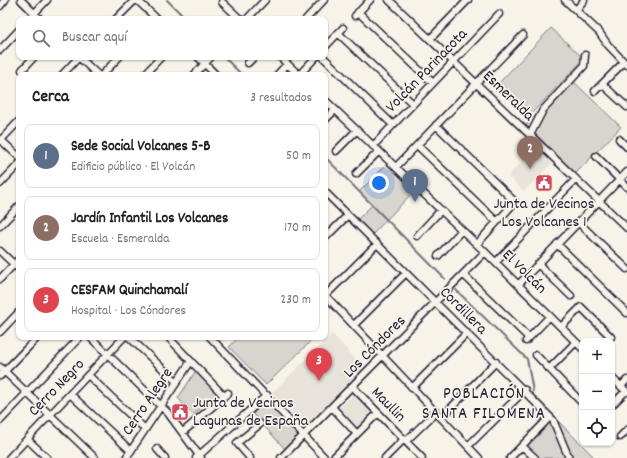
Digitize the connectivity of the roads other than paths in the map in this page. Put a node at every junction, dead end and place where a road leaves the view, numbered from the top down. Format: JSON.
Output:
{"nodes":[{"id":1,"x":5,"y":0,"type":"edge"},
{"id":2,"x":21,"y":0,"type":"edge"},
{"id":3,"x":47,"y":0,"type":"edge"},
{"id":4,"x":136,"y":0,"type":"edge"},
{"id":5,"x":265,"y":0,"type":"edge"},
{"id":6,"x":324,"y":0,"type":"edge"},
{"id":7,"x":370,"y":0,"type":"edge"},
{"id":8,"x":389,"y":0,"type":"edge"},
{"id":9,"x":468,"y":0,"type":"edge"},
{"id":10,"x":565,"y":0,"type":"edge"},
{"id":11,"x":584,"y":0,"type":"edge"},
{"id":12,"x":222,"y":2,"type":"dead end"},
{"id":13,"x":0,"y":6,"type":"edge"},
{"id":14,"x":576,"y":10,"type":"junction"},
{"id":15,"x":35,"y":13,"type":"junction"},
{"id":16,"x":499,"y":14,"type":"dead end"},
{"id":17,"x":32,"y":16,"type":"edge"},
{"id":18,"x":38,"y":16,"type":"edge"},
{"id":19,"x":119,"y":16,"type":"edge"},
{"id":20,"x":153,"y":16,"type":"edge"},
{"id":21,"x":237,"y":16,"type":"edge"},
{"id":22,"x":250,"y":16,"type":"edge"},
{"id":23,"x":309,"y":16,"type":"edge"},
{"id":24,"x":16,"y":34,"type":"edge"},
{"id":25,"x":523,"y":35,"type":"dead end"},
{"id":26,"x":430,"y":39,"type":"junction"},
{"id":27,"x":328,"y":44,"type":"edge"},
{"id":28,"x":2,"y":52,"type":"edge"},
{"id":29,"x":585,"y":55,"type":"dead end"},
{"id":30,"x":31,"y":60,"type":"edge"},
{"id":31,"x":76,"y":60,"type":"edge"},
{"id":32,"x":82,"y":60,"type":"edge"},
{"id":33,"x":116,"y":60,"type":"edge"},
{"id":34,"x":158,"y":60,"type":"edge"},
{"id":35,"x":201,"y":60,"type":"edge"},
{"id":36,"x":208,"y":60,"type":"edge"},
{"id":37,"x":251,"y":60,"type":"edge"},
{"id":38,"x":283,"y":60,"type":"edge"},
{"id":39,"x":313,"y":60,"type":"edge"},
{"id":40,"x":326,"y":60,"type":"edge"},
{"id":41,"x":453,"y":62,"type":"junction"},
{"id":42,"x":248,"y":63,"type":"dead end"},
{"id":43,"x":625,"y":63,"type":"edge"},
{"id":44,"x":205,"y":64,"type":"junction"},
{"id":45,"x":287,"y":64,"type":"junction"},
{"id":46,"x":22,"y":70,"type":"dead end"},
{"id":47,"x":65,"y":72,"type":"edge"},
{"id":48,"x":95,"y":72,"type":"edge"},
{"id":49,"x":105,"y":72,"type":"edge"},
{"id":50,"x":147,"y":72,"type":"edge"},
{"id":51,"x":197,"y":72,"type":"edge"},
{"id":52,"x":213,"y":72,"type":"edge"},
{"id":53,"x":280,"y":72,"type":"edge"},
{"id":54,"x":296,"y":72,"type":"edge"},
{"id":55,"x":302,"y":72,"type":"edge"},
{"id":56,"x":433,"y":83,"type":"junction"},
{"id":57,"x":476,"y":83,"type":"junction"},
{"id":58,"x":602,"y":84,"type":"junction"},
{"id":59,"x":595,"y":91,"type":"dead end"},
{"id":60,"x":328,"y":103,"type":"edge"},
{"id":61,"x":413,"y":104,"type":"junction"},
{"id":62,"x":627,"y":107,"type":"edge"},
{"id":63,"x":335,"y":110,"type":"junction"},
{"id":64,"x":328,"y":117,"type":"edge"},
{"id":65,"x":16,"y":124,"type":"edge"},
{"id":66,"x":394,"y":125,"type":"junction"},
{"id":67,"x":436,"y":125,"type":"junction"},
{"id":68,"x":356,"y":130,"type":"junction"},
{"id":69,"x":530,"y":135,"type":"junction"},
{"id":70,"x":619,"y":139,"type":"dead end"},
{"id":71,"x":0,"y":141,"type":"edge"},
{"id":72,"x":416,"y":145,"type":"junction"},
{"id":73,"x":374,"y":146,"type":"junction"},
{"id":74,"x":627,"y":147,"type":"edge"},
{"id":75,"x":336,"y":151,"type":"dead end"},
{"id":76,"x":379,"y":151,"type":"junction"},
{"id":77,"x":16,"y":154,"type":"edge"},
{"id":78,"x":596,"y":156,"type":"dead end"},
{"id":79,"x":16,"y":167,"type":"edge"},
{"id":80,"x":396,"y":167,"type":"junction"},
{"id":81,"x":627,"y":172,"type":"edge"},
{"id":82,"x":356,"y":174,"type":"dead end"},
{"id":83,"x":576,"y":179,"type":"junction"},
{"id":84,"x":620,"y":180,"type":"junction"},
{"id":85,"x":0,"y":184,"type":"edge"},
{"id":86,"x":627,"y":187,"type":"edge"},
{"id":87,"x":328,"y":195,"type":"edge"},
{"id":88,"x":599,"y":201,"type":"junction"},
{"id":89,"x":16,"y":209,"type":"edge"},
{"id":90,"x":441,"y":210,"type":"junction"},
{"id":91,"x":348,"y":215,"type":"junction"},
{"id":92,"x":497,"y":222,"type":"junction"},
{"id":93,"x":578,"y":222,"type":"junction"},
{"id":94,"x":0,"y":226,"type":"edge"},
{"id":95,"x":627,"y":228,"type":"edge"},
{"id":96,"x":462,"y":230,"type":"junction"},
{"id":97,"x":328,"y":235,"type":"edge"},
{"id":98,"x":417,"y":236,"type":"dead end"},
{"id":99,"x":377,"y":244,"type":"junction"},
{"id":100,"x":477,"y":244,"type":"junction"},
{"id":101,"x":557,"y":244,"type":"junction"},
{"id":102,"x":0,"y":251,"type":"edge"},
{"id":103,"x":485,"y":252,"type":"junction"},
{"id":104,"x":438,"y":256,"type":"dead end"},
{"id":105,"x":496,"y":262,"type":"junction"},
{"id":106,"x":14,"y":264,"type":"joint"},
{"id":107,"x":538,"y":264,"type":"junction"},
{"id":108,"x":627,"y":269,"type":"edge"},
{"id":109,"x":406,"y":273,"type":"junction"},
{"id":110,"x":464,"y":275,"type":"junction"},
{"id":111,"x":0,"y":279,"type":"edge"},
{"id":112,"x":518,"y":284,"type":"junction"},
{"id":113,"x":328,"y":292,"type":"edge"},
{"id":114,"x":571,"y":296,"type":"dead end"},
{"id":115,"x":328,"y":298,"type":"edge"},
{"id":116,"x":436,"y":303,"type":"junction"},
{"id":117,"x":627,"y":313,"type":"edge"},
{"id":118,"x":16,"y":315,"type":"edge"},
{"id":119,"x":550,"y":316,"type":"junction"},
{"id":120,"x":354,"y":325,"type":"junction"},
{"id":121,"x":561,"y":327,"type":"junction"},
{"id":122,"x":0,"y":332,"type":"edge"},
{"id":123,"x":467,"y":333,"type":"junction"},
{"id":124,"x":611,"y":336,"type":"dead end"},
{"id":125,"x":35,"y":340,"type":"edge"},
{"id":126,"x":77,"y":340,"type":"edge"},
{"id":127,"x":93,"y":340,"type":"edge"},
{"id":128,"x":121,"y":340,"type":"edge"},
{"id":129,"x":132,"y":340,"type":"edge"},
{"id":130,"x":171,"y":340,"type":"edge"},
{"id":131,"x":213,"y":340,"type":"edge"},
{"id":132,"x":576,"y":342,"type":"junction"},
{"id":133,"x":579,"y":345,"type":"edge"},
{"id":134,"x":108,"y":354,"type":"junction"},
{"id":135,"x":536,"y":355,"type":"dead end"},
{"id":136,"x":384,"y":356,"type":"junction"},
{"id":137,"x":191,"y":361,"type":"junction"},
{"id":138,"x":496,"y":362,"type":"junction"},
{"id":139,"x":549,"y":369,"type":"junction"},
{"id":140,"x":2,"y":372,"type":"edge"},
{"id":141,"x":88,"y":375,"type":"junction"},
{"id":142,"x":627,"y":380,"type":"edge"},
{"id":143,"x":615,"y":381,"type":"edge"},
{"id":144,"x":177,"y":382,"type":"junction"},
{"id":145,"x":621,"y":386,"type":"junction"},
{"id":146,"x":353,"y":387,"type":"junction"},
{"id":147,"x":412,"y":388,"type":"junction"},
{"id":148,"x":525,"y":390,"type":"junction"},
{"id":149,"x":627,"y":392,"type":"edge"},
{"id":150,"x":27,"y":393,"type":"junction"},
{"id":151,"x":70,"y":394,"type":"junction"},
{"id":152,"x":266,"y":396,"type":"junction"},
{"id":153,"x":579,"y":400,"type":"edge"},
{"id":154,"x":615,"y":402,"type":"edge"},
{"id":155,"x":161,"y":405,"type":"junction"},
{"id":156,"x":332,"y":408,"type":"junction"},
{"id":157,"x":436,"y":412,"type":"junction"},
{"id":158,"x":378,"y":413,"type":"junction"},
{"id":159,"x":50,"y":415,"type":"junction"},
{"id":160,"x":550,"y":417,"type":"junction"},
{"id":161,"x":440,"y":418,"type":"junction"},
{"id":162,"x":0,"y":421,"type":"edge"},
{"id":163,"x":260,"y":424,"type":"dead end"},
{"id":164,"x":145,"y":429,"type":"junction"},
{"id":165,"x":627,"y":430,"type":"edge"},
{"id":166,"x":183,"y":432,"type":"junction"},
{"id":167,"x":357,"y":434,"type":"junction"},
{"id":168,"x":305,"y":436,"type":"junction"},
{"id":169,"x":620,"y":437,"type":"dead end"},
{"id":170,"x":27,"y":439,"type":"junction"},
{"id":171,"x":405,"y":440,"type":"junction"},
{"id":172,"x":468,"y":446,"type":"junction"},
{"id":173,"x":522,"y":446,"type":"junction"},
{"id":174,"x":157,"y":448,"type":"dead end"},
{"id":175,"x":131,"y":451,"type":"junction"},
{"id":176,"x":199,"y":457,"type":"edge"},
{"id":177,"x":9,"y":458,"type":"edge"},
{"id":178,"x":47,"y":458,"type":"edge"},
{"id":179,"x":94,"y":458,"type":"edge"},
{"id":180,"x":126,"y":458,"type":"edge"},
{"id":181,"x":165,"y":458,"type":"edge"},
{"id":182,"x":250,"y":458,"type":"edge"},
{"id":183,"x":281,"y":458,"type":"edge"},
{"id":184,"x":325,"y":458,"type":"edge"},
{"id":185,"x":333,"y":458,"type":"edge"},
{"id":186,"x":385,"y":458,"type":"edge"},
{"id":187,"x":422,"y":458,"type":"edge"},
{"id":188,"x":479,"y":458,"type":"edge"},
{"id":189,"x":510,"y":458,"type":"edge"},
{"id":190,"x":535,"y":458,"type":"edge"},
{"id":191,"x":569,"y":458,"type":"edge"}],
"edges":[{"from":1,"to":13,"type":"street"},
{"from":2,"to":15,"type":"street"},
{"from":3,"to":15,"type":"street"},
{"from":4,"to":19,"type":"street"},
{"from":4,"to":20,"type":"street"},
{"from":5,"to":22,"type":"street"},
{"from":6,"to":23,"type":"street"},
{"from":7,"to":56,"type":"street"},
{"from":8,"to":26,"type":"street","name":"Esmeralda"},
{"from":9,"to":26,"type":"street"},
{"from":10,"to":14,"type":"street"},
{"from":11,"to":14,"type":"street"},
{"from":12,"to":21,"type":"street"},
{"from":14,"to":43,"type":"street"},
{"from":15,"to":17,"type":"street"},
{"from":15,"to":18,"type":"street"},
{"from":16,"to":41,"type":"street","name":"Volcán Parinacota"},
{"from":24,"to":28,"type":"street"},
{"from":25,"to":57,"type":"street"},
{"from":26,"to":41,"type":"street","name":"Esmeralda"},
{"from":27,"to":61,"type":"street"},
{"from":29,"to":69,"type":"street"},
{"from":30,"to":46,"type":"street"},
{"from":31,"to":47,"type":"street"},
{"from":32,"to":48,"type":"street"},
{"from":33,"to":49,"type":"street"},
{"from":34,"to":50,"type":"street"},
{"from":35,"to":44,"type":"street"},
{"from":36,"to":44,"type":"street"},
{"from":37,"to":42,"type":"street"},
{"from":38,"to":45,"type":"street"},
{"from":39,"to":55,"type":"street"},
{"from":40,"to":66,"type":"street"},
{"from":41,"to":56,"type":"street","name":"Volcán Parinacota"},
{"from":41,"to":57,"type":"street","name":"Esmeralda"},
{"from":43,"to":58,"type":"street"},
{"from":44,"to":51,"type":"street"},
{"from":44,"to":52,"type":"street"},
{"from":45,"to":53,"type":"street"},
{"from":45,"to":54,"type":"street"},
{"from":56,"to":61,"type":"street","name":"Volcán Parinacota"},
{"from":57,"to":67,"type":"street"},
{"from":57,"to":69,"type":"street","name":"Esmeralda"},
{"from":58,"to":59,"type":"street"},
{"from":58,"to":62,"type":"street"},
{"from":60,"to":63,"type":"street","name":"El Volcán"},
{"from":61,"to":66,"type":"street","name":"Volcán Parinacota"},
{"from":63,"to":64,"type":"street"},
{"from":63,"to":68,"type":"street","name":"El Volcán"},
{"from":65,"to":71,"type":"street"},
{"from":66,"to":73,"type":"street","name":"Volcán Parinacota"},
{"from":67,"to":72,"type":"street"},
{"from":67,"to":92,"type":"street"},
{"from":68,"to":73,"type":"street","name":"El Volcán"},
{"from":68,"to":75,"type":"street"},
{"from":69,"to":83,"type":"street","name":"Esmeralda"},
{"from":70,"to":74,"type":"street"},
{"from":71,"to":77,"type":"street"},
{"from":72,"to":80,"type":"street"},
{"from":72,"to":92,"type":"street"},
{"from":73,"to":76,"type":"street","name":"El Volcán"},
{"from":76,"to":80,"type":"street","name":"El Volcán"},
{"from":76,"to":82,"type":"street"},
{"from":78,"to":84,"type":"street"},
{"from":79,"to":85,"type":"street"},
{"from":80,"to":90,"type":"street","name":"El Volcán"},
{"from":81,"to":84,"type":"street"},
{"from":83,"to":88,"type":"street","name":"Esmeralda"},
{"from":83,"to":105,"type":"street"},
{"from":84,"to":86,"type":"street"},
{"from":84,"to":88,"type":"street"},
{"from":87,"to":91,"type":"street","name":"Cordillera"},
{"from":88,"to":93,"type":"street"},
{"from":88,"to":95,"type":"street","name":"Esmeralda"},
{"from":89,"to":94,"type":"street"},
{"from":90,"to":96,"type":"street","name":"El Volcán"},
{"from":90,"to":98,"type":"street"},
{"from":91,"to":97,"type":"street"},
{"from":91,"to":99,"type":"street","name":"Cordillera"},
{"from":92,"to":100,"type":"street"},
{"from":93,"to":101,"type":"street"},
{"from":93,"to":108,"type":"street"},
{"from":96,"to":100,"type":"street","name":"El Volcán"},
{"from":96,"to":104,"type":"street"},
{"from":99,"to":109,"type":"street","name":"Cordillera"},
{"from":99,"to":113,"type":"street"},
{"from":100,"to":103,"type":"street","name":"El Volcán"},
{"from":101,"to":107,"type":"street"},
{"from":101,"to":117,"type":"street"},
{"from":102,"to":106,"type":"street"},
{"from":103,"to":105,"type":"street","name":"El Volcán"},
{"from":103,"to":110,"type":"street","name":"Los Cóndores"},
{"from":105,"to":112,"type":"street","name":"El Volcán"},
{"from":106,"to":111,"type":"street"},
{"from":107,"to":112,"type":"street"},
{"from":107,"to":114,"type":"street"},
{"from":109,"to":116,"type":"street","name":"Cordillera"},
{"from":109,"to":120,"type":"street"},
{"from":110,"to":116,"type":"street","name":"Los Cóndores"},
{"from":110,"to":119,"type":"street"},
{"from":112,"to":119,"type":"street","name":"El Volcán"},
{"from":115,"to":120,"type":"street"},
{"from":116,"to":123,"type":"street","name":"Cordillera"},
{"from":116,"to":136,"type":"street","name":"Los Cóndores"},
{"from":118,"to":122,"type":"street"},
{"from":119,"to":121,"type":"street","name":"El Volcán"},
{"from":120,"to":136,"type":"street"},
{"from":121,"to":124,"type":"street"},
{"from":121,"to":132,"type":"street","name":"El Volcán"},
{"from":123,"to":138,"type":"street","name":"Cordillera"},
{"from":123,"to":147,"type":"street"},
{"from":125,"to":140,"type":"street"},
{"from":126,"to":150,"type":"street"},
{"from":127,"to":134,"type":"street"},
{"from":128,"to":134,"type":"street","name":"Cerro Negro"},
{"from":129,"to":144,"type":"street"},
{"from":130,"to":137,"type":"street"},
{"from":131,"to":152,"type":"street"},
{"from":132,"to":133,"type":"street","name":"El Volcán"},
{"from":132,"to":139,"type":"street"},
{"from":134,"to":141,"type":"street","name":"Cerro Negro"},
{"from":134,"to":155,"type":"street"},
{"from":135,"to":139,"type":"street"},
{"from":136,"to":146,"type":"street","name":"Los Cóndores"},
{"from":136,"to":147,"type":"street"},
{"from":137,"to":144,"type":"street","name":"Cerro Alegre"},
{"from":137,"to":166,"type":"street"},
{"from":138,"to":148,"type":"street","name":"Cordillera"},
{"from":138,"to":161,"type":"street"},
{"from":139,"to":153,"type":"street"},
{"from":140,"to":150,"type":"street"},
{"from":141,"to":151,"type":"street","name":"Cerro Negro"},
{"from":141,"to":164,"type":"street"},
{"from":142,"to":145,"type":"street"},
{"from":143,"to":145,"type":"street"},
{"from":144,"to":155,"type":"street","name":"Cerro Alegre"},
{"from":145,"to":149,"type":"street"},
{"from":146,"to":156,"type":"street","name":"Los Cóndores"},
{"from":146,"to":158,"type":"street","name":"Maullin"},
{"from":147,"to":157,"type":"street"},
{"from":148,"to":160,"type":"street","name":"Cordillera"},
{"from":148,"to":172,"type":"street"},
{"from":149,"to":154,"type":"street"},
{"from":150,"to":159,"type":"street"},
{"from":150,"to":162,"type":"street"},
{"from":151,"to":159,"type":"street","name":"Cerro Negro"},
{"from":151,"to":175,"type":"street"},
{"from":152,"to":168,"type":"street"},
{"from":152,"to":176,"type":"street"},
{"from":155,"to":164,"type":"street","name":"Cerro Alegre"},
{"from":155,"to":166,"type":"street"},
{"from":156,"to":167,"type":"street"},
{"from":156,"to":168,"type":"street","name":"Los Cóndores"},
{"from":157,"to":161,"type":"street"},
{"from":157,"to":171,"type":"street"},
{"from":158,"to":167,"type":"street"},
{"from":158,"to":171,"type":"street","name":"Maullin"},
{"from":159,"to":170,"type":"street","name":"Cerro Negro"},
{"from":159,"to":179,"type":"street"},
{"from":160,"to":173,"type":"street"},
{"from":160,"to":191,"type":"street","name":"Cordillera"},
{"from":161,"to":172,"type":"street"},
{"from":163,"to":182,"type":"street"},
{"from":164,"to":175,"type":"street","name":"Cerro Alegre"},
{"from":165,"to":169,"type":"street"},
{"from":166,"to":176,"type":"street"},
{"from":167,"to":185,"type":"street"},
{"from":168,"to":183,"type":"street","name":"Los Cóndores"},
{"from":168,"to":184,"type":"street"},
{"from":170,"to":177,"type":"street","name":"Cerro Negro"},
{"from":170,"to":178,"type":"street"},
{"from":171,"to":186,"type":"street"},
{"from":171,"to":187,"type":"street","name":"Maullin"},
{"from":172,"to":188,"type":"street"},
{"from":173,"to":189,"type":"street"},
{"from":173,"to":190,"type":"street"},
{"from":174,"to":181,"type":"street"},
{"from":175,"to":180,"type":"street","name":"Cerro Alegre"}]}
